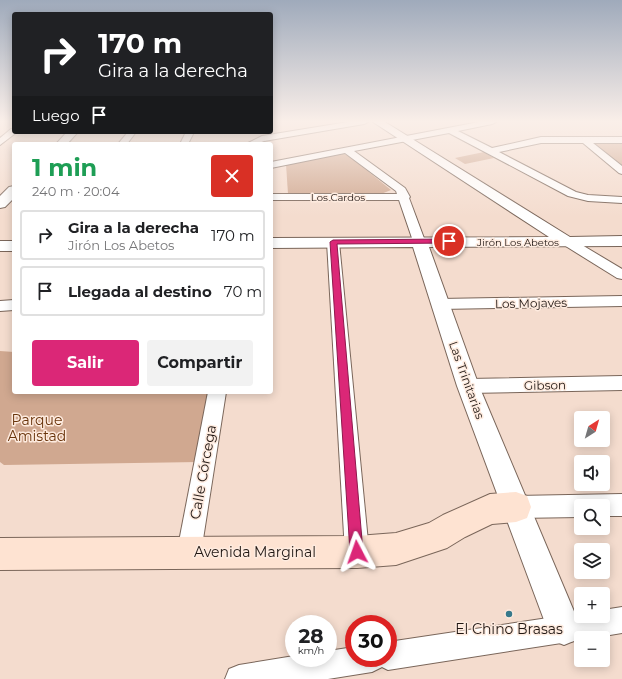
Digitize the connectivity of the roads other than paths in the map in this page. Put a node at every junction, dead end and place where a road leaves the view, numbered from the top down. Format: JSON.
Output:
{"nodes":[{"id":1,"x":334,"y":154,"type":"edge"},
{"id":2,"x":352,"y":154,"type":"edge"},
{"id":3,"x":428,"y":154,"type":"edge"},
{"id":4,"x":496,"y":154,"type":"edge"},
{"id":5,"x":600,"y":154,"type":"edge"},
{"id":6,"x":273,"y":166,"type":"edge"},
{"id":7,"x":622,"y":172,"type":"edge"},
{"id":8,"x":12,"y":192,"type":"edge"},
{"id":9,"x":273,"y":197,"type":"edge"},
{"id":10,"x":404,"y":197,"type":"junction"},
{"id":11,"x":622,"y":200,"type":"edge"},
{"id":12,"x":0,"y":204,"type":"edge"},
{"id":13,"x":419,"y":241,"type":"junction"},
{"id":14,"x":622,"y":241,"type":"edge"},
{"id":15,"x":333,"y":242,"type":"junction"},
{"id":16,"x":568,"y":242,"type":"junction"},
{"id":17,"x":273,"y":243,"type":"edge"},
{"id":18,"x":0,"y":246,"type":"edge"},
{"id":19,"x":12,"y":246,"type":"edge"},
{"id":20,"x":622,"y":275,"type":"edge"},
{"id":21,"x":622,"y":301,"type":"edge"},
{"id":22,"x":440,"y":304,"type":"junction"},
{"id":23,"x":0,"y":306,"type":"edge"},
{"id":24,"x":12,"y":306,"type":"edge"},
{"id":25,"x":622,"y":383,"type":"edge"},
{"id":26,"x":468,"y":386,"type":"junction"},
{"id":27,"x":217,"y":394,"type":"edge"},
{"id":28,"x":622,"y":505,"type":"edge"},
{"id":29,"x":516,"y":507,"type":"junction"},
{"id":30,"x":189,"y":552,"type":"junction"},
{"id":31,"x":357,"y":552,"type":"junction"},
{"id":32,"x":0,"y":554,"type":"edge"},
{"id":33,"x":622,"y":620,"type":"edge"},
{"id":34,"x":564,"y":628,"type":"junction"},
{"id":35,"x":397,"y":655,"type":"edge"},
{"id":36,"x":345,"y":662,"type":"edge"},
{"id":37,"x":239,"y":679,"type":"edge"}],
"edges":[{"from":1,"to":6,"type":"street"},
{"from":2,"to":10,"type":"street","name":"Las Trinitarias"},
{"from":3,"to":16,"type":"street"},
{"from":4,"to":11,"type":"street"},
{"from":5,"to":7,"type":"street"},
{"from":8,"to":12,"type":"street"},
{"from":9,"to":10,"type":"street","name":"Los Cardos"},
{"from":10,"to":13,"type":"street","name":"Las Trinitarias"},
{"from":13,"to":15,"type":"street","name":"Jirón Los Abetos"},
{"from":13,"to":16,"type":"street","name":"Jirón Los Abetos"},
{"from":13,"to":22,"type":"street","name":"Las Trinitarias"},
{"from":14,"to":16,"type":"street","name":"Jirón Los Abetos"},
{"from":15,"to":17,"type":"street","name":"Jirón Los Abetos"},
{"from":15,"to":31,"type":"street"},
{"from":16,"to":20,"type":"street"},
{"from":18,"to":19,"type":"street"},
{"from":21,"to":22,"type":"street","name":"Los Mojaves"},
{"from":22,"to":26,"type":"street","name":"Las Trinitarias"},
{"from":23,"to":24,"type":"street"},
{"from":25,"to":26,"type":"street","name":"Gibson"},
{"from":26,"to":29,"type":"street","name":"Las Trinitarias"},
{"from":27,"to":30,"type":"street","name":"Calle Córcega"},
{"from":28,"to":29,"type":"street","name":"Avenida Marginal"},
{"from":29,"to":31,"type":"main road","name":"Avenida Marginal"},
{"from":29,"to":34,"type":"street","name":"Las Trinitarias"},
{"from":30,"to":31,"type":"main road","name":"Avenida Marginal"},
{"from":30,"to":32,"type":"main road","name":"Avenida Marginal"},
{"from":33,"to":34,"type":"street"},
{"from":34,"to":35,"type":"street"},
{"from":36,"to":37,"type":"street"}]}
